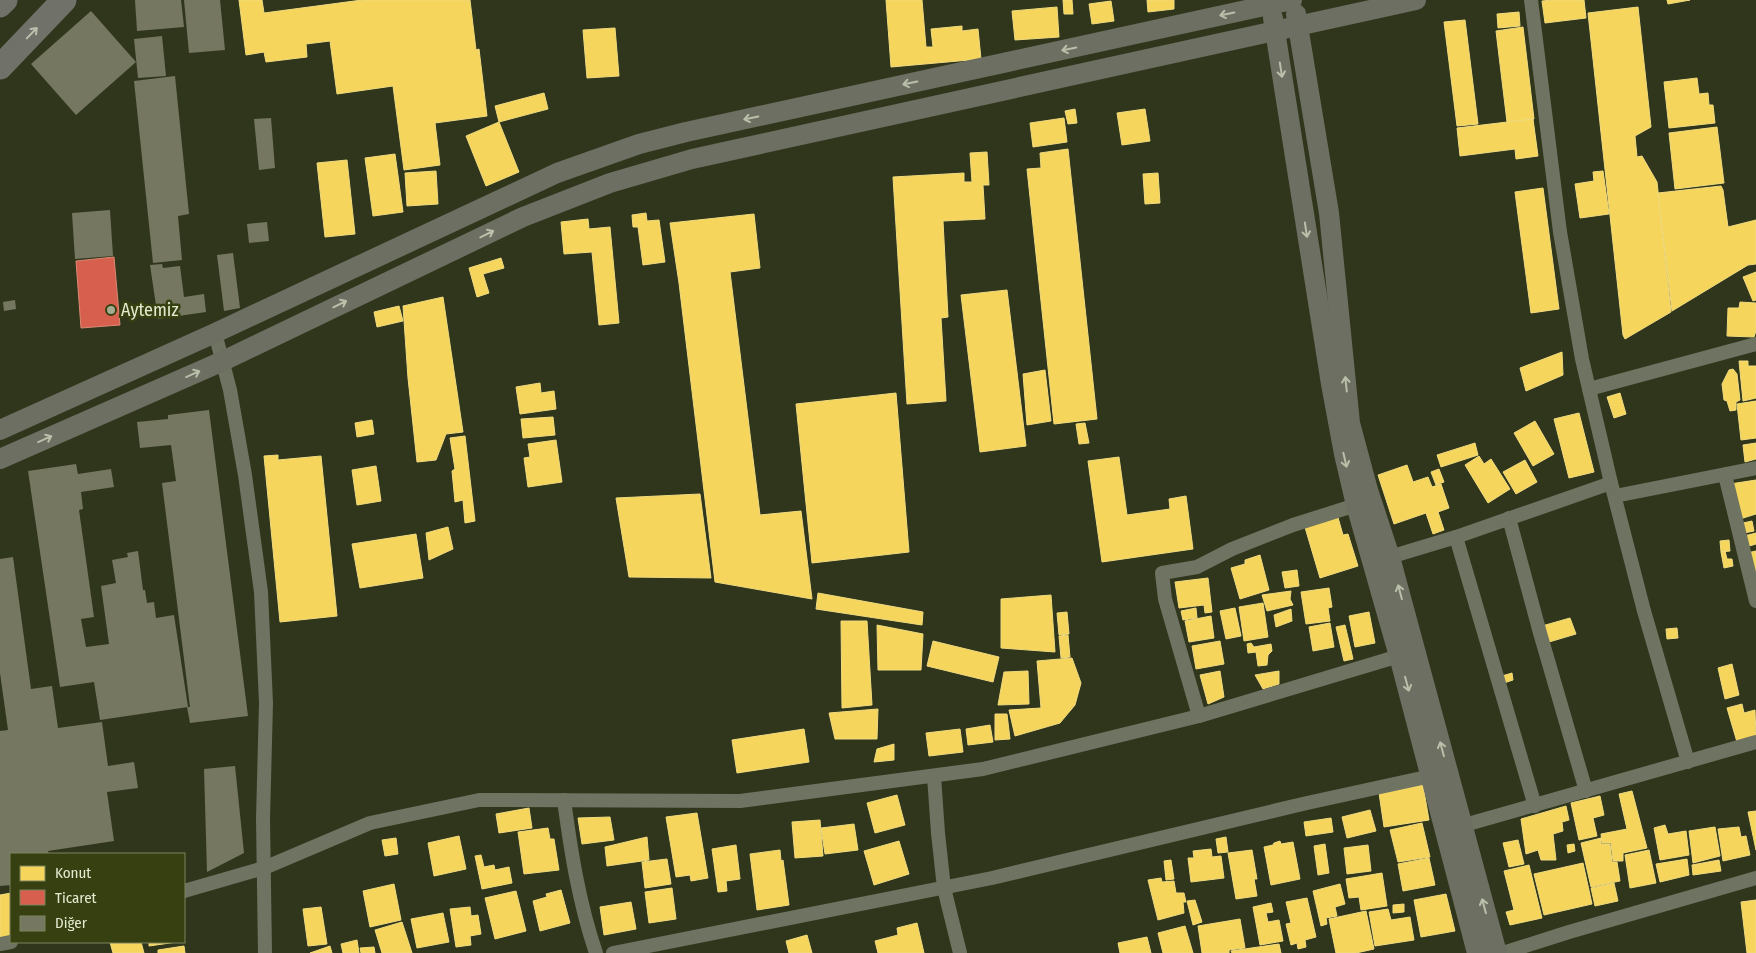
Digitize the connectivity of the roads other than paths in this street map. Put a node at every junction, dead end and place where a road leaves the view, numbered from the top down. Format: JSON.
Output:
{"nodes":[{"id":1,"x":5,"y":0,"type":"edge"},
{"id":2,"x":64,"y":0,"type":"edge"},
{"id":3,"x":1293,"y":0,"type":"edge"},
{"id":4,"x":1416,"y":0,"type":"edge"},
{"id":5,"x":1531,"y":0,"type":"edge"},
{"id":6,"x":1271,"y":4,"type":"junction"},
{"id":7,"x":0,"y":5,"type":"edge"},
{"id":8,"x":1298,"y":26,"type":"junction"},
{"id":9,"x":1275,"y":30,"type":"junction"},
{"id":10,"x":0,"y":67,"type":"edge"},
{"id":11,"x":215,"y":333,"type":"junction"},
{"id":12,"x":1756,"y":344,"type":"edge"},
{"id":13,"x":223,"y":361,"type":"junction"},
{"id":14,"x":1589,"y":389,"type":"junction"},
{"id":15,"x":0,"y":430,"type":"edge"},
{"id":16,"x":0,"y":459,"type":"edge"},
{"id":17,"x":1756,"y":468,"type":"edge"},
{"id":18,"x":1725,"y":475,"type":"junction"},
{"id":19,"x":1613,"y":490,"type":"junction"},
{"id":20,"x":1356,"y":505,"type":"junction"},
{"id":21,"x":1509,"y":518,"type":"junction"},
{"id":22,"x":1456,"y":537,"type":"junction"},
{"id":23,"x":1382,"y":559,"type":"junction"},
{"id":24,"x":1756,"y":601,"type":"edge"},
{"id":25,"x":1399,"y":656,"type":"junction"},
{"id":26,"x":1199,"y":716,"type":"junction"},
{"id":27,"x":1756,"y":742,"type":"edge"},
{"id":28,"x":1688,"y":762,"type":"junction"},
{"id":29,"x":934,"y":776,"type":"junction"},
{"id":30,"x":1431,"y":776,"type":"junction"},
{"id":31,"x":1586,"y":791,"type":"junction"},
{"id":32,"x":564,"y":800,"type":"junction"},
{"id":33,"x":1535,"y":806,"type":"junction"},
{"id":34,"x":1454,"y":828,"type":"junction"},
{"id":35,"x":264,"y":868,"type":"junction"},
{"id":36,"x":1756,"y":878,"type":"edge"},
{"id":37,"x":944,"y":888,"type":"junction"},
{"id":38,"x":185,"y":891,"type":"edge"},
{"id":39,"x":265,"y":953,"type":"edge"},
{"id":40,"x":596,"y":953,"type":"edge"},
{"id":41,"x":613,"y":953,"type":"edge"},
{"id":42,"x":960,"y":953,"type":"edge"},
{"id":43,"x":1477,"y":953,"type":"edge"},
{"id":44,"x":1497,"y":953,"type":"edge"},
{"id":45,"x":1503,"y":953,"type":"edge"}],
"edges":[{"from":1,"to":7,"type":"highway"},
{"from":10,"to":2,"type":"highway","one_way":true},
{"from":3,"to":6,"type":"main road"},
{"from":3,"to":8,"type":"main road"},
{"from":4,"to":8,"type":"main road"},
{"from":5,"to":14,"type":"street"},
{"from":6,"to":9,"type":"main road"},
{"from":6,"to":11,"type":"main road","one_way":true},
{"from":8,"to":9,"type":"main road"},
{"from":23,"to":8,"type":"main road","one_way":true},
{"from":13,"to":9,"type":"main road","one_way":true},
{"from":9,"to":20,"type":"main road","one_way":true},
{"from":11,"to":13,"type":"street"},
{"from":11,"to":15,"type":"main road"},
{"from":12,"to":14,"type":"street"},
{"from":16,"to":13,"type":"main road","one_way":true},
{"from":13,"to":35,"type":"street"},
{"from":14,"to":19,"type":"street"},
{"from":17,"to":18,"type":"street"},
{"from":18,"to":19,"type":"street"},
{"from":18,"to":24,"type":"street"},
{"from":19,"to":21,"type":"street"},
{"from":19,"to":28,"type":"street"},
{"from":20,"to":23,"type":"main road"},
{"from":20,"to":26,"type":"street"},
{"from":21,"to":22,"type":"street"},
{"from":21,"to":31,"type":"street"},
{"from":22,"to":23,"type":"street"},
{"from":22,"to":33,"type":"street"},
{"from":23,"to":25,"type":"main road"},
{"from":34,"to":23,"type":"main road","one_way":true},
{"from":25,"to":26,"type":"street"},
{"from":25,"to":30,"type":"main road","one_way":true},
{"from":26,"to":29,"type":"street"},
{"from":27,"to":28,"type":"street"},
{"from":28,"to":31,"type":"street"},
{"from":29,"to":32,"type":"street"},
{"from":29,"to":37,"type":"street"},
{"from":30,"to":34,"type":"main road"},
{"from":30,"to":37,"type":"street"},
{"from":31,"to":33,"type":"street"},
{"from":32,"to":35,"type":"street"},
{"from":32,"to":40,"type":"street"},
{"from":33,"to":34,"type":"street"},
{"from":34,"to":43,"type":"main road"},
{"from":44,"to":34,"type":"main road","one_way":true},
{"from":35,"to":38,"type":"street"},
{"from":35,"to":39,"type":"street"},
{"from":36,"to":45,"type":"street"},
{"from":37,"to":41,"type":"street"},
{"from":37,"to":42,"type":"street"}]}
